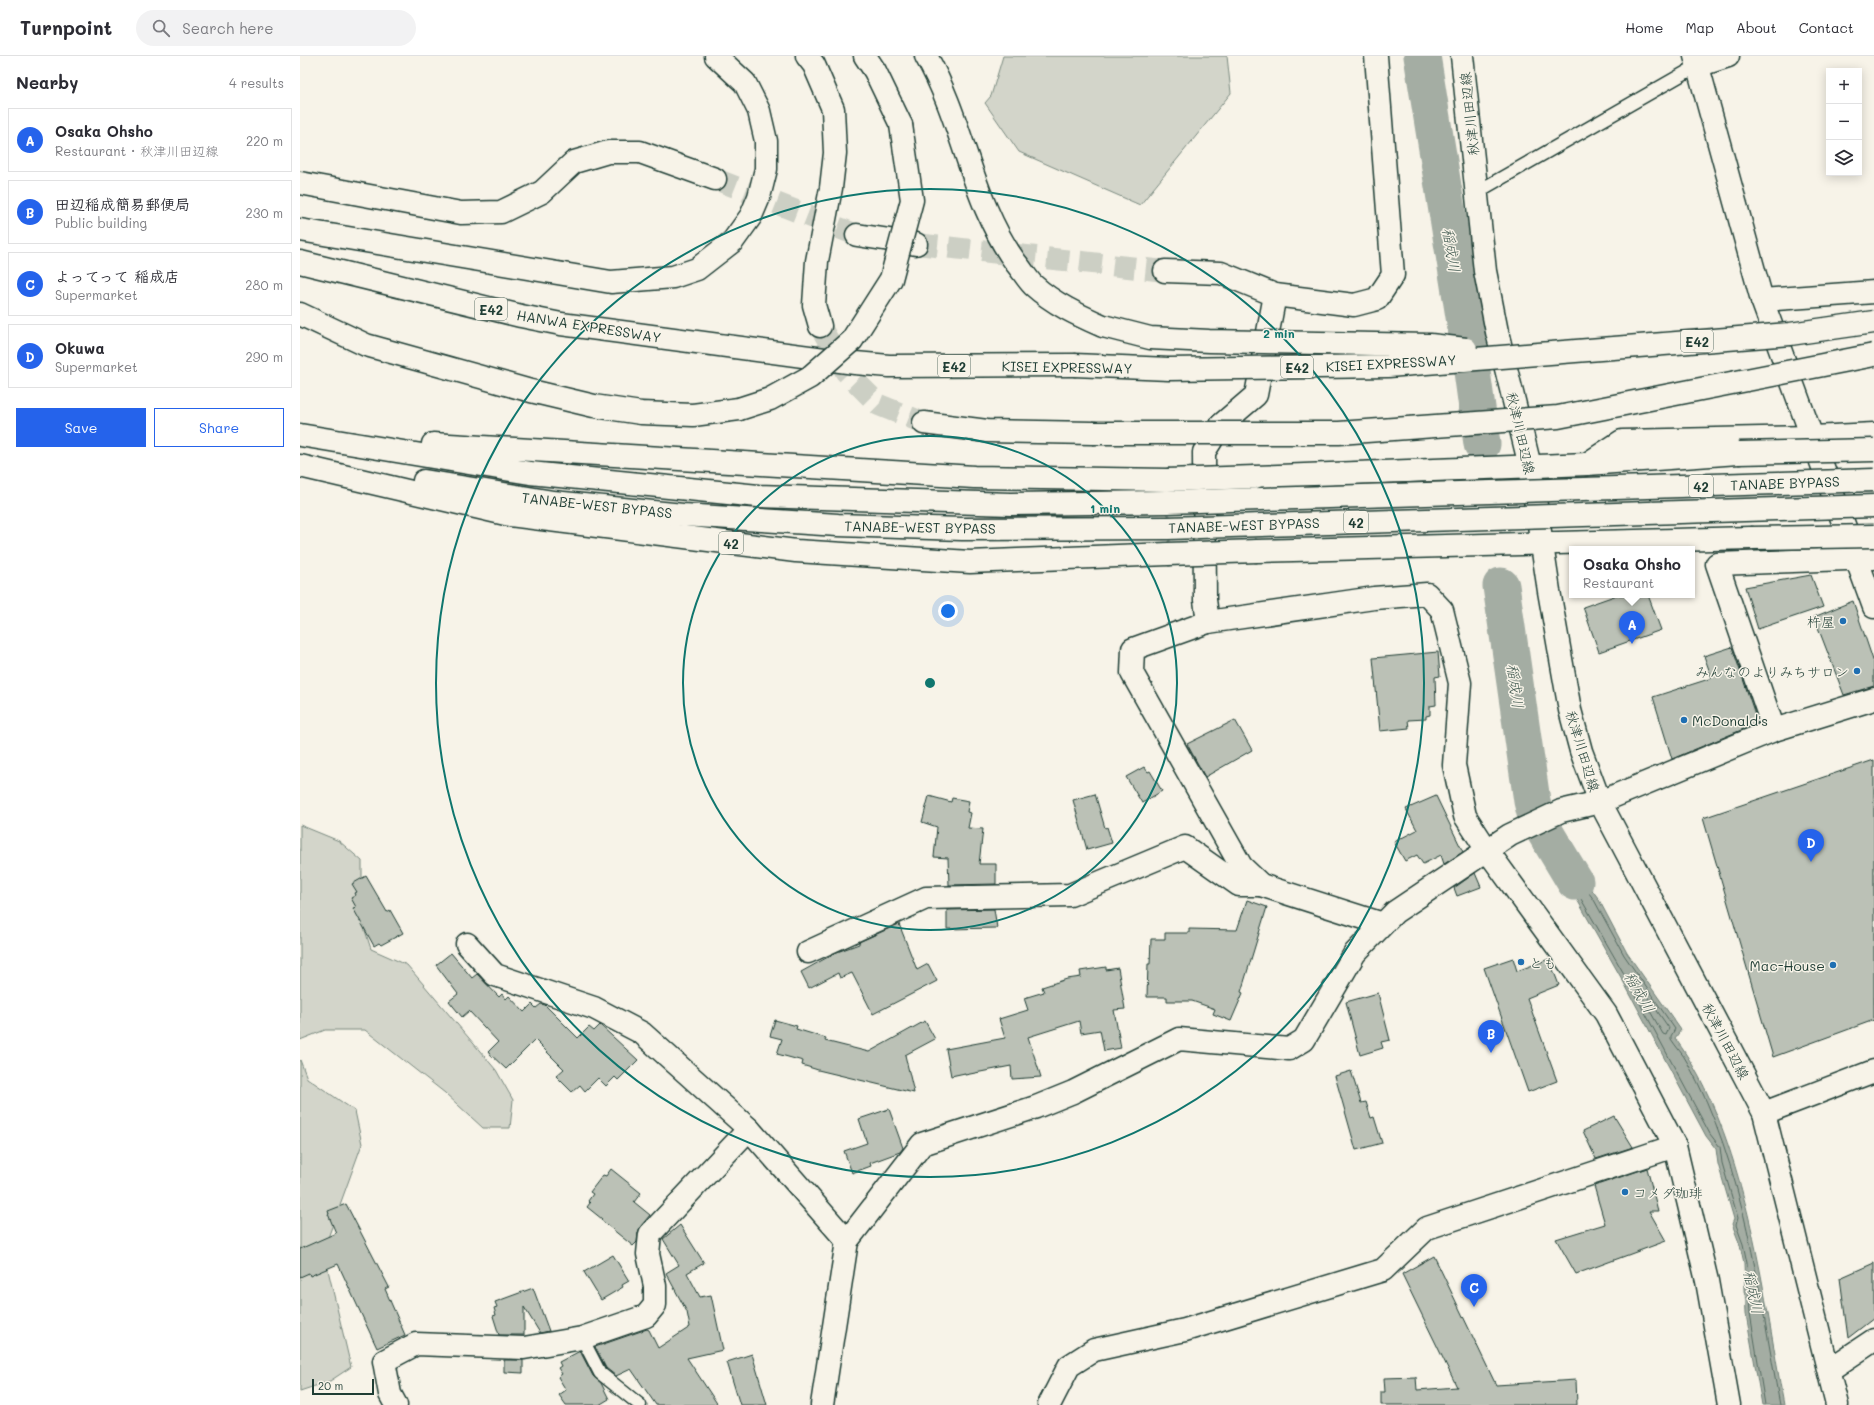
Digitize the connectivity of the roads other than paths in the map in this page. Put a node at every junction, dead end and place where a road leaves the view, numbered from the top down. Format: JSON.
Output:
{"nodes":[{"id":1,"x":716,"y":56,"type":"edge"},
{"id":2,"x":807,"y":56,"type":"edge"},
{"id":3,"x":865,"y":56,"type":"edge"},
{"id":4,"x":926,"y":56,"type":"edge"},
{"id":5,"x":1376,"y":56,"type":"edge"},
{"id":6,"x":1462,"y":56,"type":"edge"},
{"id":7,"x":1728,"y":56,"type":"edge"},
{"id":8,"x":1696,"y":61,"type":"edge"},
{"id":9,"x":716,"y":179,"type":"tunnel mouth"},
{"id":10,"x":300,"y":183,"type":"edge"},
{"id":11,"x":1477,"y":192,"type":"junction"},
{"id":12,"x":300,"y":230,"type":"edge"},
{"id":13,"x":857,"y":236,"type":"tunnel mouth"},
{"id":14,"x":916,"y":244,"type":"tunnel mouth"},
{"id":15,"x":300,"y":262,"type":"edge"},
{"id":16,"x":1165,"y":271,"type":"tunnel mouth"},
{"id":17,"x":1874,"y":292,"type":"edge"},
{"id":18,"x":1275,"y":295,"type":"junction"},
{"id":19,"x":1762,"y":300,"type":"junction"},
{"id":20,"x":300,"y":314,"type":"edge"},
{"id":21,"x":1874,"y":322,"type":"edge"},
{"id":22,"x":820,"y":326,"type":"tunnel mouth"},
{"id":23,"x":1874,"y":354,"type":"edge"},
{"id":24,"x":1520,"y":355,"type":"junction"},
{"id":25,"x":835,"y":360,"type":"joint"},
{"id":26,"x":924,"y":423,"type":"tunnel mouth"},
{"id":27,"x":1874,"y":434,"type":"edge"},
{"id":28,"x":300,"y":435,"type":"edge"},
{"id":29,"x":1812,"y":437,"type":"junction"},
{"id":30,"x":1874,"y":450,"type":"edge"},
{"id":31,"x":300,"y":462,"type":"edge"},
{"id":32,"x":1587,"y":464,"type":"junction"},
{"id":33,"x":300,"y":466,"type":"edge"},
{"id":34,"x":1530,"y":466,"type":"junction"},
{"id":35,"x":1874,"y":480,"type":"edge"},
{"id":36,"x":1529,"y":492,"type":"joint"},
{"id":37,"x":1874,"y":506,"type":"edge"},
{"id":38,"x":1545,"y":517,"type":"joint"},
{"id":39,"x":1874,"y":536,"type":"edge"},
{"id":40,"x":1543,"y":544,"type":"junction"},
{"id":41,"x":1865,"y":558,"type":"edge"},
{"id":42,"x":1874,"y":607,"type":"edge"},
{"id":43,"x":1208,"y":622,"type":"junction"},
{"id":44,"x":1874,"y":699,"type":"edge"},
{"id":45,"x":1774,"y":730,"type":"junction"},
{"id":46,"x":1600,"y":802,"type":"junction"},
{"id":47,"x":1486,"y":850,"type":"junction"},
{"id":48,"x":1261,"y":885,"type":"junction"},
{"id":49,"x":1383,"y":924,"type":"junction"},
{"id":50,"x":467,"y":944,"type":"dead end"},
{"id":51,"x":808,"y":952,"type":"dead end"},
{"id":52,"x":1874,"y":1071,"type":"edge"},
{"id":53,"x":1764,"y":1113,"type":"junction"},
{"id":54,"x":749,"y":1129,"type":"junction"},
{"id":55,"x":1675,"y":1146,"type":"junction"},
{"id":56,"x":847,"y":1241,"type":"junction"},
{"id":57,"x":582,"y":1338,"type":"junction"},
{"id":58,"x":1874,"y":1340,"type":"edge"},
{"id":59,"x":1829,"y":1370,"type":"junction"},
{"id":60,"x":396,"y":1405,"type":"edge"},
{"id":61,"x":640,"y":1405,"type":"edge"},
{"id":62,"x":822,"y":1405,"type":"edge"},
{"id":63,"x":1049,"y":1405,"type":"edge"},
{"id":64,"x":1729,"y":1405,"type":"edge"},
{"id":65,"x":1837,"y":1405,"type":"edge"}],
"edges":[{"from":1,"to":12,"type":"main road"},
{"from":2,"to":22,"type":"main road"},
{"from":3,"to":20,"type":"main road","bridge":true},
{"from":4,"to":24,"type":"main road","bridge":true},
{"from":5,"to":18,"type":"main road"},
{"from":6,"to":11,"type":"main road","name":"秋津川田辺線"},
{"from":7,"to":8,"type":"main road"},
{"from":8,"to":11,"type":"lane"},
{"from":8,"to":19,"type":"main road"},
{"from":9,"to":10,"type":"main road"},
{"from":11,"to":34,"type":"main road","name":"秋津川田辺線"},
{"from":13,"to":14,"type":"main road"},
{"from":15,"to":25,"type":"main road","name":"HANWA EXPRESSWAY","number":"E42"},
{"from":16,"to":18,"type":"main road"},
{"from":17,"to":19,"type":"main road"},
{"from":18,"to":43,"type":"main road"},
{"from":19,"to":29,"type":"main road"},
{"from":21,"to":24,"type":"main road","name":"KISEI EXPRESSWAY","number":"E42","bridge":true},
{"from":23,"to":26,"type":"main road","bridge":true},
{"from":24,"to":25,"type":"main road","name":"KISEI EXPRESSWAY","number":"E42","bridge":true},
{"from":27,"to":29,"type":"main road"},
{"from":28,"to":34,"type":"main road","number":"42","bridge":true},
{"from":28,"to":36,"type":"main road","name":"TANABE-WEST BYPASS","number":"42","bridge":true},
{"from":29,"to":32,"type":"main road"},
{"from":29,"to":41,"type":"main road"},
{"from":30,"to":32,"type":"main road","number":"42","bridge":true},
{"from":31,"to":38,"type":"main road","name":"TANABE-WEST BYPASS","number":"42","bridge":true},
{"from":32,"to":34,"type":"main road","number":"42"},
{"from":33,"to":40,"type":"main road","number":"42","bridge":true},
{"from":34,"to":40,"type":"main road","name":"秋津川田辺線"},
{"from":35,"to":36,"type":"main road","name":"TANABE BYPASS","number":"42","bridge":true},
{"from":37,"to":38,"type":"main road","name":"TANABE BYPASS","number":"42","bridge":true},
{"from":39,"to":40,"type":"main road","bridge":true},
{"from":40,"to":46,"type":"main road","name":"秋津川田辺線"},
{"from":41,"to":42,"type":"main road"},
{"from":41,"to":45,"type":"main road"},
{"from":43,"to":47,"type":"main road"},
{"from":43,"to":48,"type":"main road"},
{"from":44,"to":45,"type":"main road"},
{"from":45,"to":46,"type":"main road"},
{"from":46,"to":47,"type":"main road"},
{"from":46,"to":53,"type":"main road","name":"秋津川田辺線"},
{"from":47,"to":49,"type":"main road"},
{"from":47,"to":55,"type":"main road"},
{"from":48,"to":49,"type":"main road"},
{"from":48,"to":51,"type":"main road"},
{"from":49,"to":56,"type":"main road"},
{"from":50,"to":54,"type":"main road"},
{"from":52,"to":53,"type":"main road"},
{"from":53,"to":59,"type":"main road","name":"秋津川田辺線"},
{"from":54,"to":56,"type":"main road"},
{"from":54,"to":57,"type":"main road"},
{"from":55,"to":63,"type":"main road"},
{"from":55,"to":64,"type":"main road"},
{"from":56,"to":62,"type":"main road"},
{"from":57,"to":60,"type":"main road"},
{"from":57,"to":61,"type":"lane"},
{"from":58,"to":59,"type":"main road"},
{"from":59,"to":65,"type":"main road","name":"秋津川田辺線"}]}
